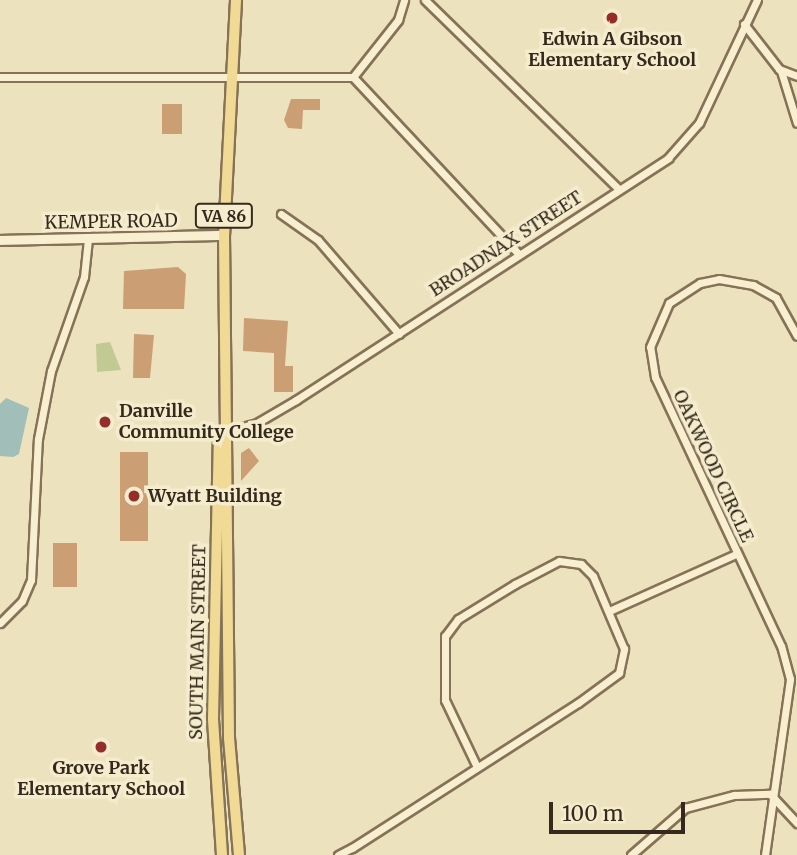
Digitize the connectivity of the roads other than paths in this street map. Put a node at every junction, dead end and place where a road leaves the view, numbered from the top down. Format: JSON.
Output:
{"nodes":[{"id":1,"x":236,"y":0,"type":"edge"},
{"id":2,"x":404,"y":0,"type":"edge"},
{"id":3,"x":425,"y":0,"type":"edge"},
{"id":4,"x":757,"y":0,"type":"edge"},
{"id":5,"x":744,"y":24,"type":"junction"},
{"id":6,"x":779,"y":69,"type":"junction"},
{"id":7,"x":797,"y":76,"type":"edge"},
{"id":8,"x":0,"y":77,"type":"edge"},
{"id":9,"x":353,"y":77,"type":"junction"},
{"id":10,"x":231,"y":79,"type":"junction"},
{"id":11,"x":797,"y":123,"type":"edge"},
{"id":12,"x":619,"y":190,"type":"junction"},
{"id":13,"x":281,"y":214,"type":"dead end"},
{"id":14,"x":224,"y":235,"type":"junction"},
{"id":15,"x":88,"y":239,"type":"junction"},
{"id":16,"x":0,"y":240,"type":"edge"},
{"id":17,"x":517,"y":252,"type":"junction"},
{"id":18,"x":399,"y":334,"type":"junction"},
{"id":19,"x":797,"y":336,"type":"edge"},
{"id":20,"x":226,"y":431,"type":"junction"},
{"id":21,"x":736,"y":554,"type":"junction"},
{"id":22,"x":609,"y":611,"type":"junction"},
{"id":23,"x":0,"y":623,"type":"edge"},
{"id":24,"x":477,"y":767,"type":"junction"},
{"id":25,"x":770,"y":794,"type":"junction"},
{"id":26,"x":797,"y":823,"type":"edge"},
{"id":27,"x":222,"y":855,"type":"edge"},
{"id":28,"x":239,"y":855,"type":"edge"},
{"id":29,"x":338,"y":855,"type":"edge"},
{"id":30,"x":631,"y":855,"type":"edge"},
{"id":31,"x":765,"y":855,"type":"edge"}],
"edges":[{"from":1,"to":10,"type":"main road","name":"SOUTH MAIN STREET","number":"VA 86"},
{"from":2,"to":9,"type":"street"},
{"from":3,"to":12,"type":"street"},
{"from":4,"to":5,"type":"street","name":"BROADNAX STREET"},
{"from":5,"to":6,"type":"street"},
{"from":5,"to":12,"type":"street","name":"BROADNAX STREET"},
{"from":6,"to":7,"type":"street"},
{"from":6,"to":11,"type":"street"},
{"from":8,"to":10,"type":"street"},
{"from":9,"to":10,"type":"street"},
{"from":9,"to":17,"type":"street"},
{"from":10,"to":14,"type":"main road","name":"SOUTH MAIN STREET","number":"VA 86"},
{"from":12,"to":17,"type":"street","name":"BROADNAX STREET"},
{"from":13,"to":18,"type":"street"},
{"from":14,"to":15,"type":"street","name":"KEMPER ROAD"},
{"from":14,"to":20,"type":"main road","name":"SOUTH MAIN STREET","number":"VA 86"},
{"from":15,"to":16,"type":"street","name":"KEMPER ROAD"},
{"from":15,"to":23,"type":"street"},
{"from":17,"to":18,"type":"street","name":"BROADNAX STREET"},
{"from":18,"to":20,"type":"street","name":"BROADNAX STREET"},
{"from":19,"to":21,"type":"street","name":"OAKWOOD CIRCLE"},
{"from":20,"to":27,"type":"main road","name":"SOUTH MAIN STREET","number":"VA 86"},
{"from":20,"to":28,"type":"main road","name":"SOUTH MAIN STREET","number":"VA 86"},
{"from":21,"to":22,"type":"street"},
{"from":21,"to":25,"type":"street","name":"OAKWOOD CIRCLE"},
{"from":22,"to":24,"type":"street"},
{"from":22,"to":24,"type":"street"},
{"from":24,"to":29,"type":"street"},
{"from":25,"to":26,"type":"street"},
{"from":25,"to":30,"type":"street"},
{"from":25,"to":31,"type":"street","name":"OAKWOOD CIRCLE"}]}
